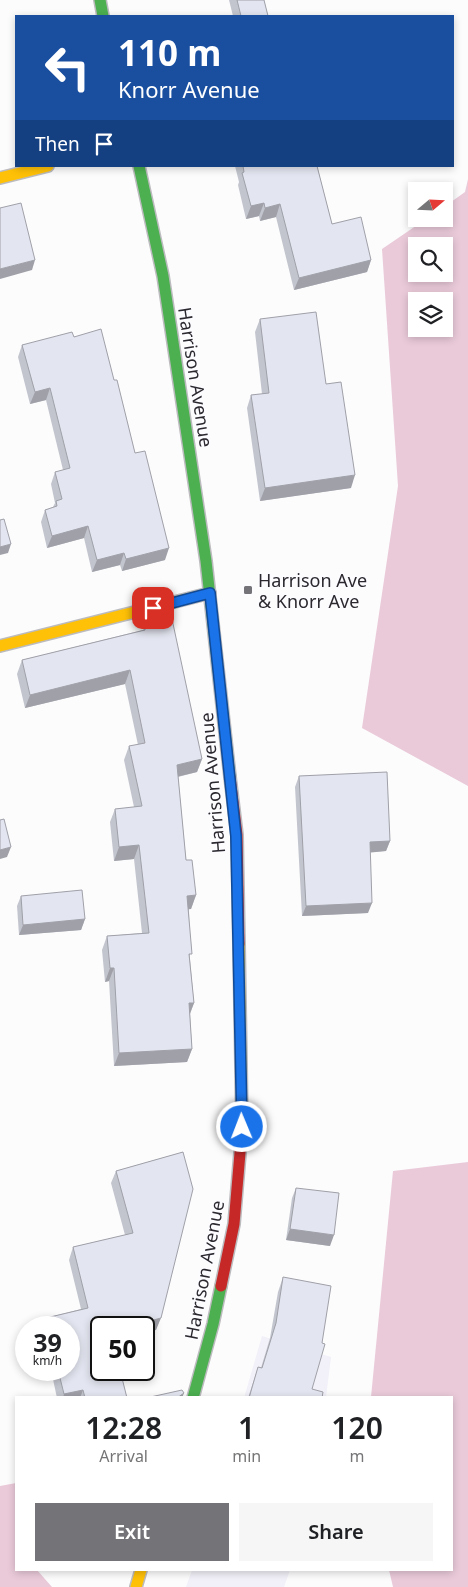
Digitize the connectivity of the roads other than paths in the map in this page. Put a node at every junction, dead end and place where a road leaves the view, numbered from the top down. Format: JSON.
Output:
{"nodes":[{"id":1,"x":100,"y":0,"type":"edge"},
{"id":2,"x":104,"y":15,"type":"edge"},
{"id":3,"x":44,"y":167,"type":"edge"},
{"id":4,"x":139,"y":167,"type":"edge"},
{"id":5,"x":0,"y":178,"type":"edge"},
{"id":6,"x":210,"y":593,"type":"junction"},
{"id":7,"x":0,"y":646,"type":"edge"},
{"id":8,"x":194,"y":1396,"type":"edge"},
{"id":9,"x":141,"y":1571,"type":"edge"},
{"id":10,"x":136,"y":1587,"type":"edge"}],
"edges":[{"from":1,"to":2,"type":"main road"},
{"from":3,"to":5,"type":"main road"},
{"from":4,"to":6,"type":"main road","name":"Harrison Avenue"},
{"from":6,"to":7,"type":"main road"},
{"from":6,"to":8,"type":"main road","name":"Harrison Avenue"},
{"from":9,"to":10,"type":"main road"}]}
